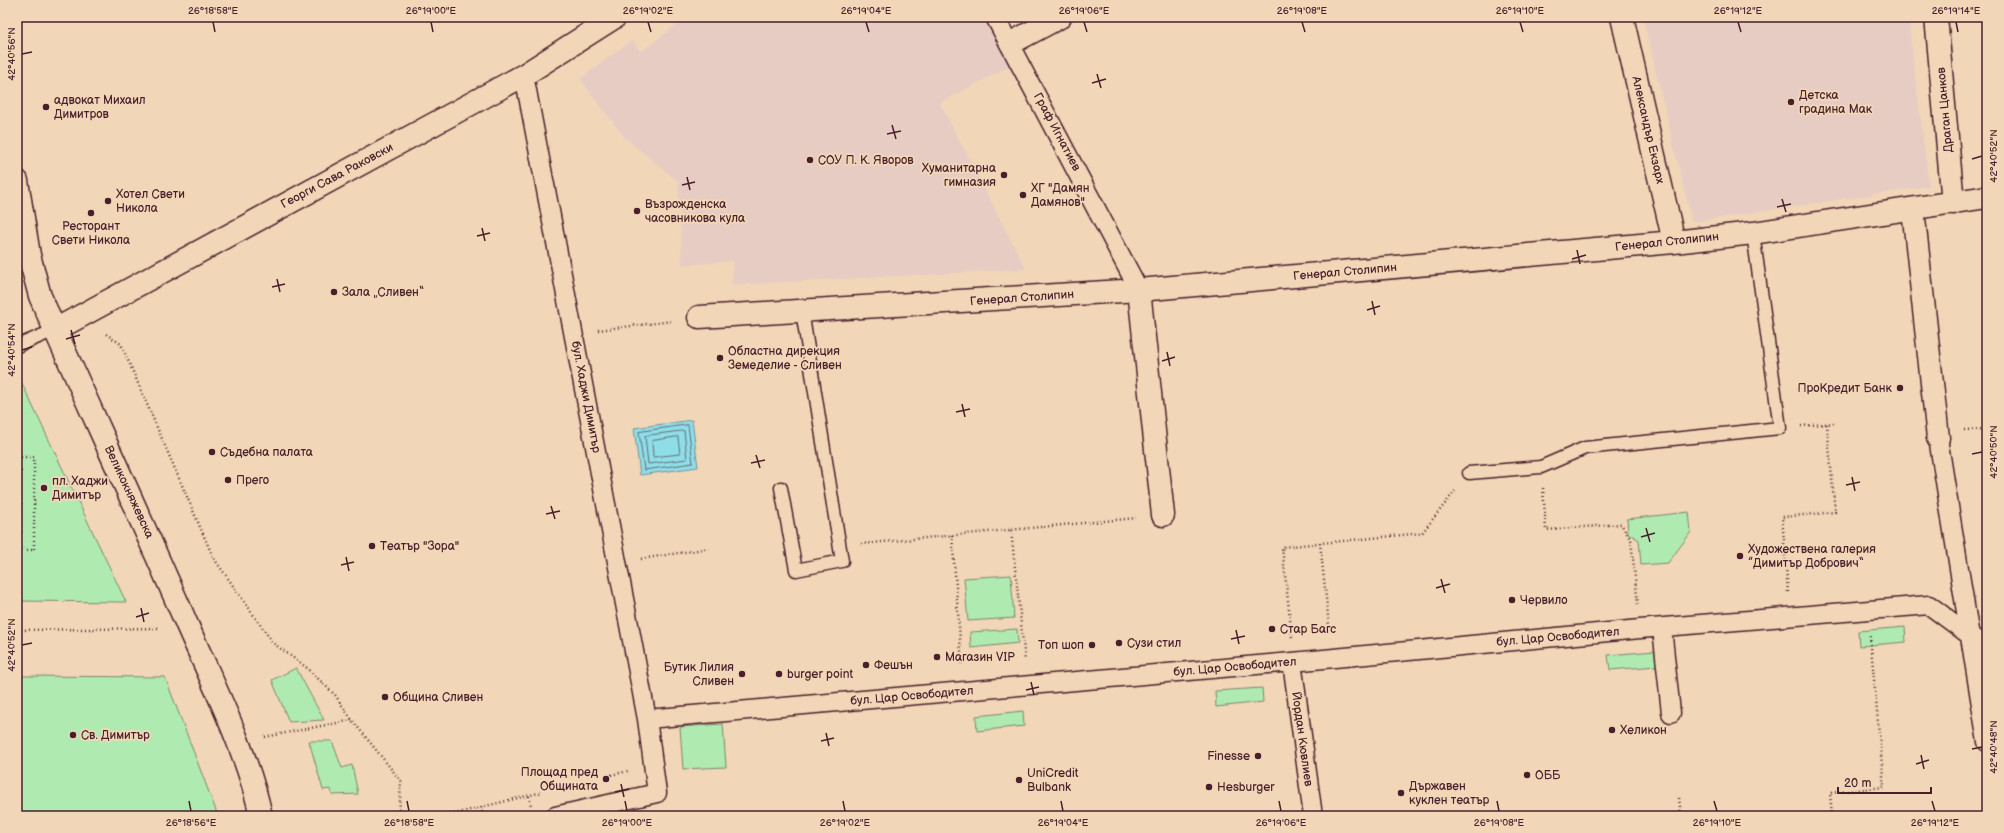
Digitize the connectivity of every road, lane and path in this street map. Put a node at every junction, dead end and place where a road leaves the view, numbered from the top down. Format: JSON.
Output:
{"nodes":[{"id":1,"x":616,"y":17,"type":"edge"},
{"id":2,"x":996,"y":17,"type":"edge"},
{"id":3,"x":1060,"y":17,"type":"edge"},
{"id":4,"x":1622,"y":17,"type":"edge"},
{"id":5,"x":1936,"y":17,"type":"edge"},
{"id":6,"x":1011,"y":43,"type":"junction"},
{"id":7,"x":524,"y":75,"type":"junction"},
{"id":8,"x":17,"y":181,"type":"edge"},
{"id":9,"x":1987,"y":197,"type":"edge"},
{"id":10,"x":1953,"y":203,"type":"junction"},
{"id":11,"x":1913,"y":209,"type":"junction"},
{"id":12,"x":1754,"y":233,"type":"junction"},
{"id":13,"x":1674,"y":242,"type":"junction"},
{"id":14,"x":1139,"y":290,"type":"junction"},
{"id":15,"x":802,"y":311,"type":"junction"},
{"id":16,"x":80,"y":316,"type":"junction"},
{"id":17,"x":699,"y":317,"type":"joint"},
{"id":18,"x":55,"y":330,"type":"junction"},
{"id":19,"x":574,"y":333,"type":"junction"},
{"id":20,"x":17,"y":346,"type":"edge"},
{"id":21,"x":1834,"y":423,"type":"dead end"},
{"id":22,"x":1826,"y":424,"type":"junction"},
{"id":23,"x":1780,"y":428,"type":"junction"},
{"id":24,"x":1938,"y":438,"type":"joint"},
{"id":25,"x":17,"y":457,"type":"edge"},
{"id":26,"x":1541,"y":467,"type":"junction"},
{"id":27,"x":17,"y":471,"type":"edge"},
{"id":28,"x":1469,"y":473,"type":"joint"},
{"id":29,"x":781,"y":488,"type":"dead end"},
{"id":30,"x":1163,"y":515,"type":"joint"},
{"id":31,"x":1012,"y":530,"type":"junction"},
{"id":32,"x":17,"y":535,"type":"edge"},
{"id":33,"x":952,"y":536,"type":"junction"},
{"id":34,"x":870,"y":543,"type":"dead end"},
{"id":35,"x":1320,"y":543,"type":"junction"},
{"id":36,"x":710,"y":548,"type":"dead end"},
{"id":37,"x":17,"y":550,"type":"edge"},
{"id":38,"x":618,"y":562,"type":"junction"},
{"id":39,"x":1867,"y":610,"type":"junction"},
{"id":40,"x":1790,"y":617,"type":"junction"},
{"id":41,"x":189,"y":628,"type":"junction"},
{"id":42,"x":1662,"y":628,"type":"junction"},
{"id":43,"x":1640,"y":629,"type":"junction"},
{"id":44,"x":17,"y":630,"type":"edge"},
{"id":45,"x":1971,"y":635,"type":"junction"},
{"id":46,"x":1987,"y":648,"type":"edge"},
{"id":47,"x":1332,"y":659,"type":"junction"},
{"id":48,"x":1293,"y":662,"type":"junction"},
{"id":49,"x":1027,"y":686,"type":"junction"},
{"id":50,"x":964,"y":692,"type":"junction"},
{"id":51,"x":1671,"y":714,"type":"dead end"},
{"id":52,"x":647,"y":719,"type":"junction"},
{"id":53,"x":352,"y":720,"type":"junction"},
{"id":54,"x":237,"y":742,"type":"junction"},
{"id":55,"x":1987,"y":742,"type":"edge"},
{"id":56,"x":1679,"y":798,"type":"dead end"},
{"id":57,"x":260,"y":808,"type":"edge"},
{"id":58,"x":481,"y":808,"type":"dead end"},
{"id":59,"x":399,"y":816,"type":"edge"},
{"id":60,"x":483,"y":816,"type":"edge"},
{"id":61,"x":555,"y":816,"type":"edge"},
{"id":62,"x":1313,"y":816,"type":"edge"},
{"id":63,"x":1681,"y":816,"type":"edge"},
{"id":64,"x":1832,"y":816,"type":"edge"}],
"edges":[{"from":1,"to":7,"type":"street","name":"Георги Сава Раковски"},
{"from":2,"to":6,"type":"street","name":"Граф Игнатиев"},
{"from":3,"to":6,"type":"street"},
{"from":4,"to":13,"type":"street","name":"Александър Екзарх"},
{"from":5,"to":10,"type":"street","name":"Драган Цанков"},
{"from":6,"to":14,"type":"street","name":"Граф Игнатиев"},
{"from":7,"to":16,"type":"street","name":"Георги Сава Раковски"},
{"from":7,"to":19,"type":"street","name":"бул. Хаджи Димитър"},
{"from":8,"to":18,"type":"street","name":"Великокняжевска"},
{"from":9,"to":10,"type":"street","name":"Генерал Столипин"},
{"from":10,"to":11,"type":"street","name":"Генерал Столипин"},
{"from":11,"to":12,"type":"street","name":"Генерал Столипин"},
{"from":11,"to":24,"type":"street"},
{"from":12,"to":13,"type":"street","name":"Генерал Столипин"},
{"from":12,"to":23,"type":"lane"},
{"from":13,"to":14,"type":"street","name":"Генерал Столипин"},
{"from":14,"to":15,"type":"street","name":"Генерал Столипин"},
{"from":14,"to":30,"type":"street"},
{"from":15,"to":17,"type":"street","name":"Генерал Столипин"},
{"from":15,"to":29,"type":"lane"},
{"from":16,"to":18,"type":"street","name":"Георги Сава Раковски"},
{"from":16,"to":53,"type":"path"},
{"from":17,"to":19,"type":"path"},
{"from":18,"to":20,"type":"lane"},
{"from":18,"to":41,"type":"street","name":"Великокняжевска"},
{"from":19,"to":38,"type":"street","name":"бул. Хаджи Димитър"},
{"from":21,"to":22,"type":"path"},
{"from":22,"to":23,"type":"path"},
{"from":22,"to":40,"type":"path"},
{"from":23,"to":26,"type":"lane"},
{"from":24,"to":45,"type":"street"},
{"from":25,"to":37,"type":"path"},
{"from":26,"to":28,"type":"lane"},
{"from":26,"to":43,"type":"path"},
{"from":27,"to":32,"type":"path"},
{"from":28,"to":35,"type":"path"},
{"from":30,"to":31,"type":"path"},
{"from":31,"to":33,"type":"path"},
{"from":31,"to":49,"type":"path"},
{"from":33,"to":34,"type":"path"},
{"from":33,"to":50,"type":"path"},
{"from":35,"to":47,"type":"path"},
{"from":35,"to":48,"type":"path"},
{"from":36,"to":38,"type":"path"},
{"from":38,"to":52,"type":"street","name":"бул. Хаджи Димитър"},
{"from":39,"to":40,"type":"street","name":"бул. Цар Освободител"},
{"from":39,"to":45,"type":"street","name":"бул. Цар Освободител"},
{"from":39,"to":64,"type":"path"},
{"from":40,"to":42,"type":"street","name":"бул. Цар Освободител"},
{"from":41,"to":44,"type":"path"},
{"from":41,"to":54,"type":"street","name":"Великокняжевска"},
{"from":42,"to":43,"type":"street","name":"бул. Цар Освободител"},
{"from":42,"to":51,"type":"street"},
{"from":43,"to":47,"type":"street","name":"бул. Цар Освободител"},
{"from":45,"to":46,"type":"street","name":"бул. Цар Освободител"},
{"from":45,"to":55,"type":"street"},
{"from":47,"to":48,"type":"street","name":"бул. Цар Освободител"},
{"from":48,"to":49,"type":"street","name":"бул. Цар Освободител"},
{"from":48,"to":62,"type":"street","name":"Йордан Кювлиев"},
{"from":49,"to":50,"type":"street","name":"бул. Цар Освободител"},
{"from":50,"to":52,"type":"street","name":"бул. Цар Освободител"},
{"from":52,"to":61,"type":"street"},
{"from":53,"to":54,"type":"path"},
{"from":53,"to":59,"type":"path"},
{"from":54,"to":57,"type":"street","name":"Великокняжевска"},
{"from":56,"to":63,"type":"path"},
{"from":58,"to":60,"type":"path"}]}
